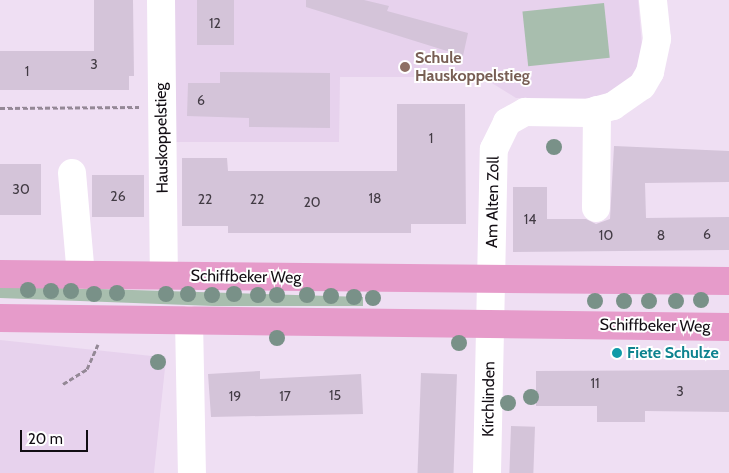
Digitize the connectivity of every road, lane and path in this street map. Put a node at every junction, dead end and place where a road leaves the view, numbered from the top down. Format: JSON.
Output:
{"nodes":[{"id":1,"x":160,"y":0,"type":"edge"},
{"id":2,"x":653,"y":0,"type":"edge"},
{"id":3,"x":162,"y":107,"type":"junction"},
{"id":4,"x":0,"y":108,"type":"edge"},
{"id":5,"x":597,"y":110,"type":"junction"},
{"id":6,"x":72,"y":173,"type":"dead end"},
{"id":7,"x":596,"y":208,"type":"dead end"},
{"id":8,"x":0,"y":274,"type":"edge"},
{"id":9,"x":81,"y":275,"type":"junction"},
{"id":10,"x":164,"y":276,"type":"junction"},
{"id":11,"x":492,"y":279,"type":"junction"},
{"id":12,"x":729,"y":281,"type":"edge"},
{"id":13,"x":0,"y":318,"type":"edge"},
{"id":14,"x":101,"y":319,"type":"junction"},
{"id":15,"x":189,"y":320,"type":"junction"},
{"id":16,"x":491,"y":324,"type":"junction"},
{"id":17,"x":729,"y":327,"type":"edge"},
{"id":18,"x":64,"y":384,"type":"dead end"},
{"id":19,"x":192,"y":473,"type":"edge"},
{"id":20,"x":487,"y":473,"type":"edge"}],
"edges":[{"from":1,"to":3,"type":"street","name":"Hauskoppelstieg"},
{"from":2,"to":5,"type":"street","name":"Am Alten Zoll"},
{"from":3,"to":4,"type":"path"},
{"from":3,"to":10,"type":"street","name":"Hauskoppelstieg"},
{"from":5,"to":7,"type":"street"},
{"from":5,"to":11,"type":"street","name":"Am Alten Zoll"},
{"from":6,"to":9,"type":"street"},
{"from":8,"to":9,"type":"main road","name":"Schiffbeker Weg"},
{"from":9,"to":10,"type":"main road","name":"Schiffbeker Weg"},
{"from":10,"to":11,"type":"main road","name":"Schiffbeker Weg"},
{"from":11,"to":12,"type":"main road","name":"Schiffbeker Weg"},
{"from":11,"to":16,"type":"street"},
{"from":13,"to":14,"type":"main road","name":"Schiffbeker Weg"},
{"from":14,"to":15,"type":"main road","name":"Schiffbeker Weg"},
{"from":14,"to":18,"type":"path"},
{"from":15,"to":16,"type":"main road","name":"Schiffbeker Weg"},
{"from":15,"to":19,"type":"street"},
{"from":16,"to":17,"type":"main road","name":"Schiffbeker Weg"},
{"from":16,"to":20,"type":"street","name":"Kirchlinden"}]}
